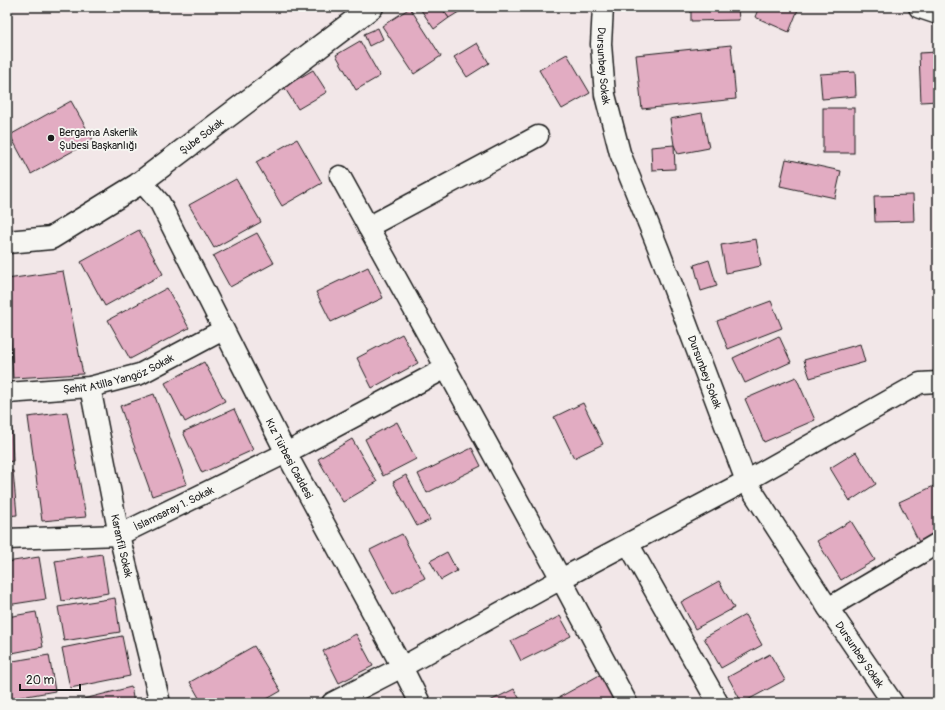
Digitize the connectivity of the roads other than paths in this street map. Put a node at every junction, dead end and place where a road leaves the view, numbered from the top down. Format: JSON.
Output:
{"nodes":[{"id":1,"x":372,"y":7,"type":"edge"},
{"id":2,"x":603,"y":7,"type":"edge"},
{"id":3,"x":920,"y":7,"type":"edge"},
{"id":4,"x":938,"y":13,"type":"edge"},
{"id":5,"x":538,"y":136,"type":"dead end"},
{"id":6,"x":340,"y":176,"type":"dead end"},
{"id":7,"x":142,"y":182,"type":"junction"},
{"id":8,"x":368,"y":227,"type":"junction"},
{"id":9,"x":13,"y":242,"type":"edge"},
{"id":10,"x":223,"y":330,"type":"junction"},
{"id":11,"x":446,"y":368,"type":"junction"},
{"id":12,"x":938,"y":382,"type":"edge"},
{"id":13,"x":90,"y":387,"type":"junction"},
{"id":14,"x":7,"y":393,"type":"edge"},
{"id":15,"x":286,"y":454,"type":"junction"},
{"id":16,"x":746,"y":481,"type":"junction"},
{"id":17,"x":118,"y":536,"type":"junction"},
{"id":18,"x":7,"y":539,"type":"edge"},
{"id":19,"x":938,"y":543,"type":"edge"},
{"id":20,"x":629,"y":545,"type":"junction"},
{"id":21,"x":561,"y":579,"type":"junction"},
{"id":22,"x":828,"y":608,"type":"junction"},
{"id":23,"x":402,"y":667,"type":"junction"},
{"id":24,"x":160,"y":703,"type":"edge"},
{"id":25,"x":332,"y":703,"type":"edge"},
{"id":26,"x":420,"y":703,"type":"edge"},
{"id":27,"x":628,"y":703,"type":"edge"},
{"id":28,"x":718,"y":703,"type":"edge"},
{"id":29,"x":893,"y":703,"type":"edge"}],
"edges":[{"from":1,"to":7,"type":"main road","name":"Şube Sokak"},
{"from":2,"to":16,"type":"street","name":"Dursunbey Sokak"},
{"from":3,"to":4,"type":"main road"},
{"from":5,"to":8,"type":"street"},
{"from":6,"to":8,"type":"street"},
{"from":7,"to":9,"type":"main road","name":"Şube Sokak"},
{"from":7,"to":10,"type":"street","name":"Kız Türbesi Caddesi"},
{"from":8,"to":11,"type":"street"},
{"from":10,"to":13,"type":"street","name":"Şehit Atilla Yangöz Sokak"},
{"from":10,"to":15,"type":"street","name":"Kız Türbesi Caddesi"},
{"from":11,"to":15,"type":"street","name":"İslamsaray 1. Sokak"},
{"from":11,"to":21,"type":"street"},
{"from":12,"to":16,"type":"street"},
{"from":13,"to":14,"type":"street","name":"Şehit Atilla Yangöz Sokak"},
{"from":13,"to":17,"type":"street","name":"Karanfil Sokak"},
{"from":15,"to":17,"type":"street","name":"İslamsaray 1. Sokak"},
{"from":15,"to":23,"type":"street","name":"Kız Türbesi Caddesi"},
{"from":16,"to":20,"type":"street"},
{"from":16,"to":22,"type":"street","name":"Dursunbey Sokak"},
{"from":17,"to":18,"type":"street","name":"İslamsaray 1. Sokak"},
{"from":17,"to":24,"type":"street","name":"Karanfil Sokak"},
{"from":19,"to":22,"type":"street"},
{"from":20,"to":21,"type":"street"},
{"from":20,"to":28,"type":"street"},
{"from":21,"to":23,"type":"street"},
{"from":21,"to":27,"type":"street"},
{"from":22,"to":29,"type":"street","name":"Dursunbey Sokak"},
{"from":23,"to":25,"type":"street"},
{"from":23,"to":26,"type":"street","name":"Kız Türbesi Caddesi"}]}
